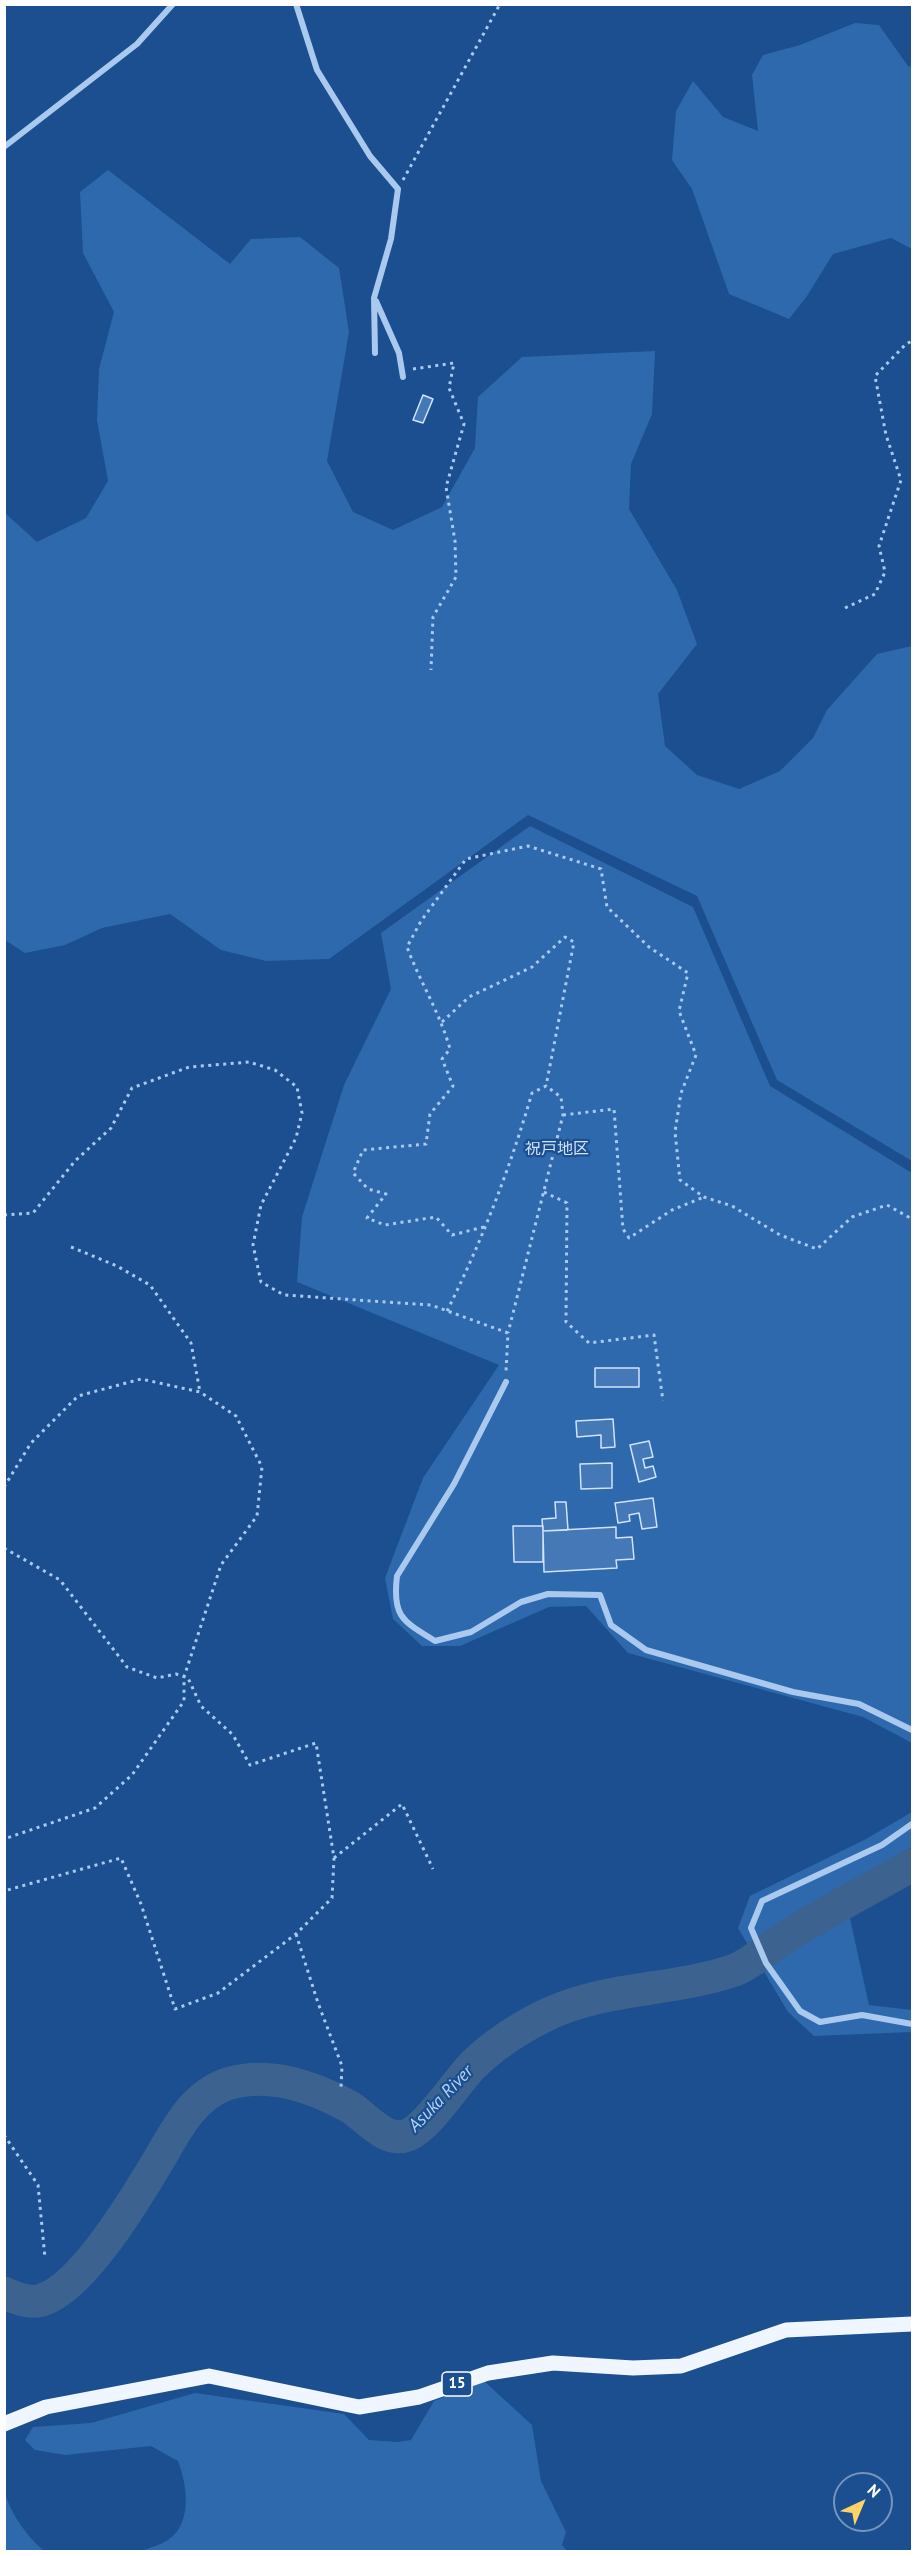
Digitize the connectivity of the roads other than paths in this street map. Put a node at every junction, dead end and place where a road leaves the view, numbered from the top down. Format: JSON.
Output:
{"nodes":[{"id":1,"x":173,"y":4,"type":"edge"},
{"id":2,"x":296,"y":4,"type":"edge"},
{"id":3,"x":4,"y":147,"type":"edge"},
{"id":4,"x":374,"y":298,"type":"junction"},
{"id":5,"x":375,"y":353,"type":"dead end"},
{"id":6,"x":403,"y":374,"type":"road end"},
{"id":7,"x":506,"y":1382,"type":"road end"},
{"id":8,"x":912,"y":1730,"type":"edge"},
{"id":9,"x":912,"y":1824,"type":"edge"},
{"id":10,"x":912,"y":2024,"type":"edge"},
{"id":11,"x":912,"y":2324,"type":"edge"},
{"id":12,"x":4,"y":2424,"type":"edge"}],
"edges":[{"from":1,"to":3,"type":"street"},
{"from":2,"to":4,"type":"street"},
{"from":4,"to":5,"type":"street"},
{"from":4,"to":6,"type":"street"},
{"from":7,"to":8,"type":"street"},
{"from":9,"to":10,"type":"street"},
{"from":11,"to":12,"type":"main road","number":"15"}]}
